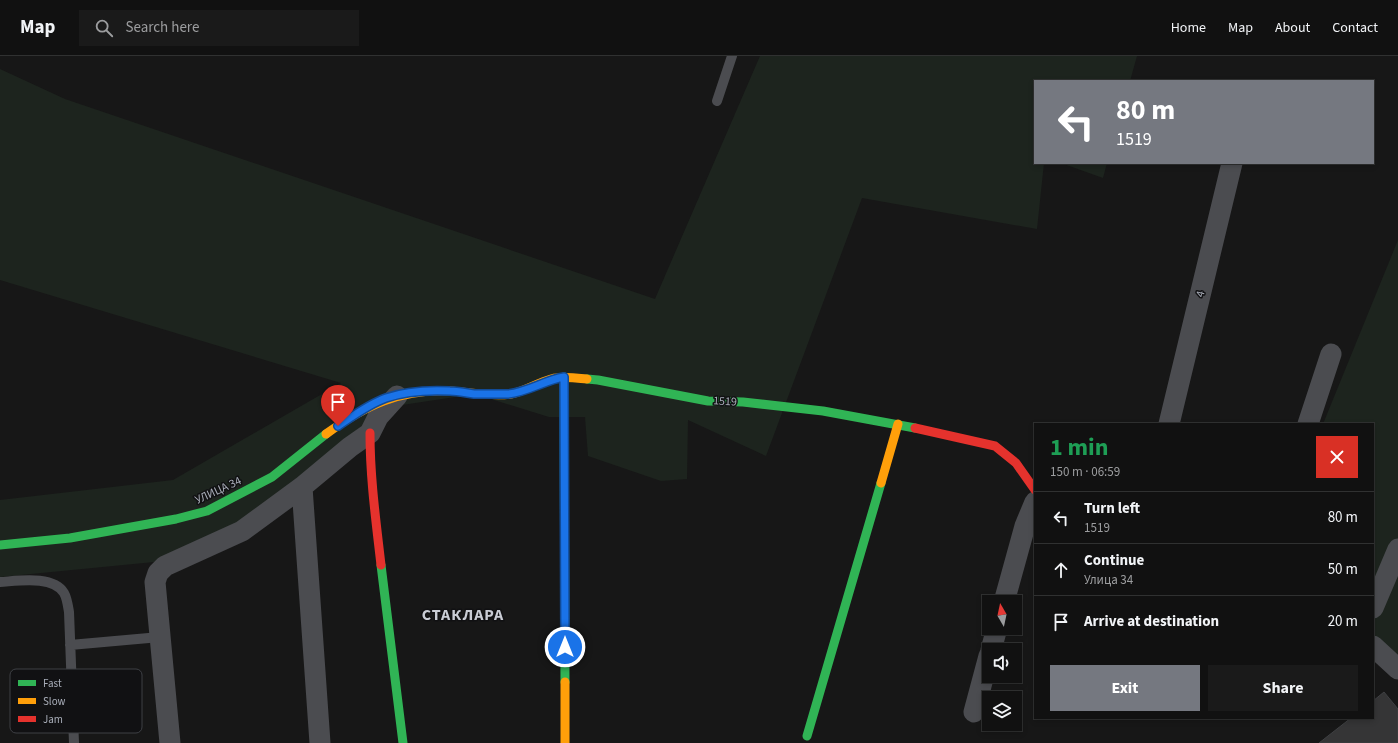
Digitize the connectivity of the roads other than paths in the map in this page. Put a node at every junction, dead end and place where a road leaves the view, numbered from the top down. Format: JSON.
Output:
{"nodes":[{"id":1,"x":732,"y":56,"type":"edge"},
{"id":2,"x":717,"y":101,"type":"dead end"},
{"id":3,"x":1232,"y":164,"type":"edge"},
{"id":4,"x":1331,"y":354,"type":"dead end"},
{"id":5,"x":564,"y":377,"type":"junction"},
{"id":6,"x":397,"y":396,"type":"junction"},
{"id":7,"x":1169,"y":423,"type":"edge"},
{"id":8,"x":1308,"y":423,"type":"edge"},
{"id":9,"x":898,"y":424,"type":"junction"},
{"id":10,"x":370,"y":433,"type":"junction"},
{"id":11,"x":302,"y":487,"type":"junction"},
{"id":12,"x":1034,"y":489,"type":"edge"},
{"id":13,"x":1034,"y":504,"type":"edge"},
{"id":14,"x":0,"y":545,"type":"edge"},
{"id":15,"x":1398,"y":549,"type":"edge"},
{"id":16,"x":0,"y":582,"type":"edge"},
{"id":17,"x":1006,"y":595,"type":"edge"},
{"id":18,"x":1374,"y":606,"type":"edge"},
{"id":19,"x":160,"y":637,"type":"junction"},
{"id":20,"x":70,"y":644,"type":"junction"},
{"id":21,"x":1374,"y":647,"type":"edge"},
{"id":22,"x":71,"y":669,"type":"edge"},
{"id":23,"x":1398,"y":670,"type":"edge"},
{"id":24,"x":982,"y":682,"type":"edge"},
{"id":25,"x":974,"y":712,"type":"dead end"},
{"id":26,"x":74,"y":733,"type":"edge"},
{"id":27,"x":807,"y":736,"type":"dead end"},
{"id":28,"x":74,"y":743,"type":"edge"},
{"id":29,"x":170,"y":743,"type":"edge"},
{"id":30,"x":320,"y":743,"type":"edge"},
{"id":31,"x":403,"y":743,"type":"edge"},
{"id":32,"x":565,"y":743,"type":"edge"}],
"edges":[{"from":1,"to":2,"type":"lane"},
{"from":3,"to":7,"type":"street","name":"4"},
{"from":4,"to":8,"type":"street"},
{"from":5,"to":6,"type":"street","name":"1519"},
{"from":5,"to":9,"type":"street","name":"1519"},
{"from":5,"to":32,"type":"street"},
{"from":6,"to":10,"type":"street"},
{"from":6,"to":14,"type":"street","name":"УЛИЦА 34"},
{"from":9,"to":12,"type":"street","name":"1519"},
{"from":9,"to":27,"type":"street"},
{"from":10,"to":11,"type":"street"},
{"from":10,"to":31,"type":"street"},
{"from":11,"to":19,"type":"street"},
{"from":11,"to":30,"type":"street"},
{"from":13,"to":17,"type":"street"},
{"from":15,"to":18,"type":"street"},
{"from":16,"to":20,"type":"lane"},
{"from":19,"to":20,"type":"lane"},
{"from":19,"to":29,"type":"street"},
{"from":20,"to":22,"type":"lane"},
{"from":21,"to":23,"type":"street"},
{"from":24,"to":25,"type":"street"},
{"from":26,"to":28,"type":"lane"}]}
